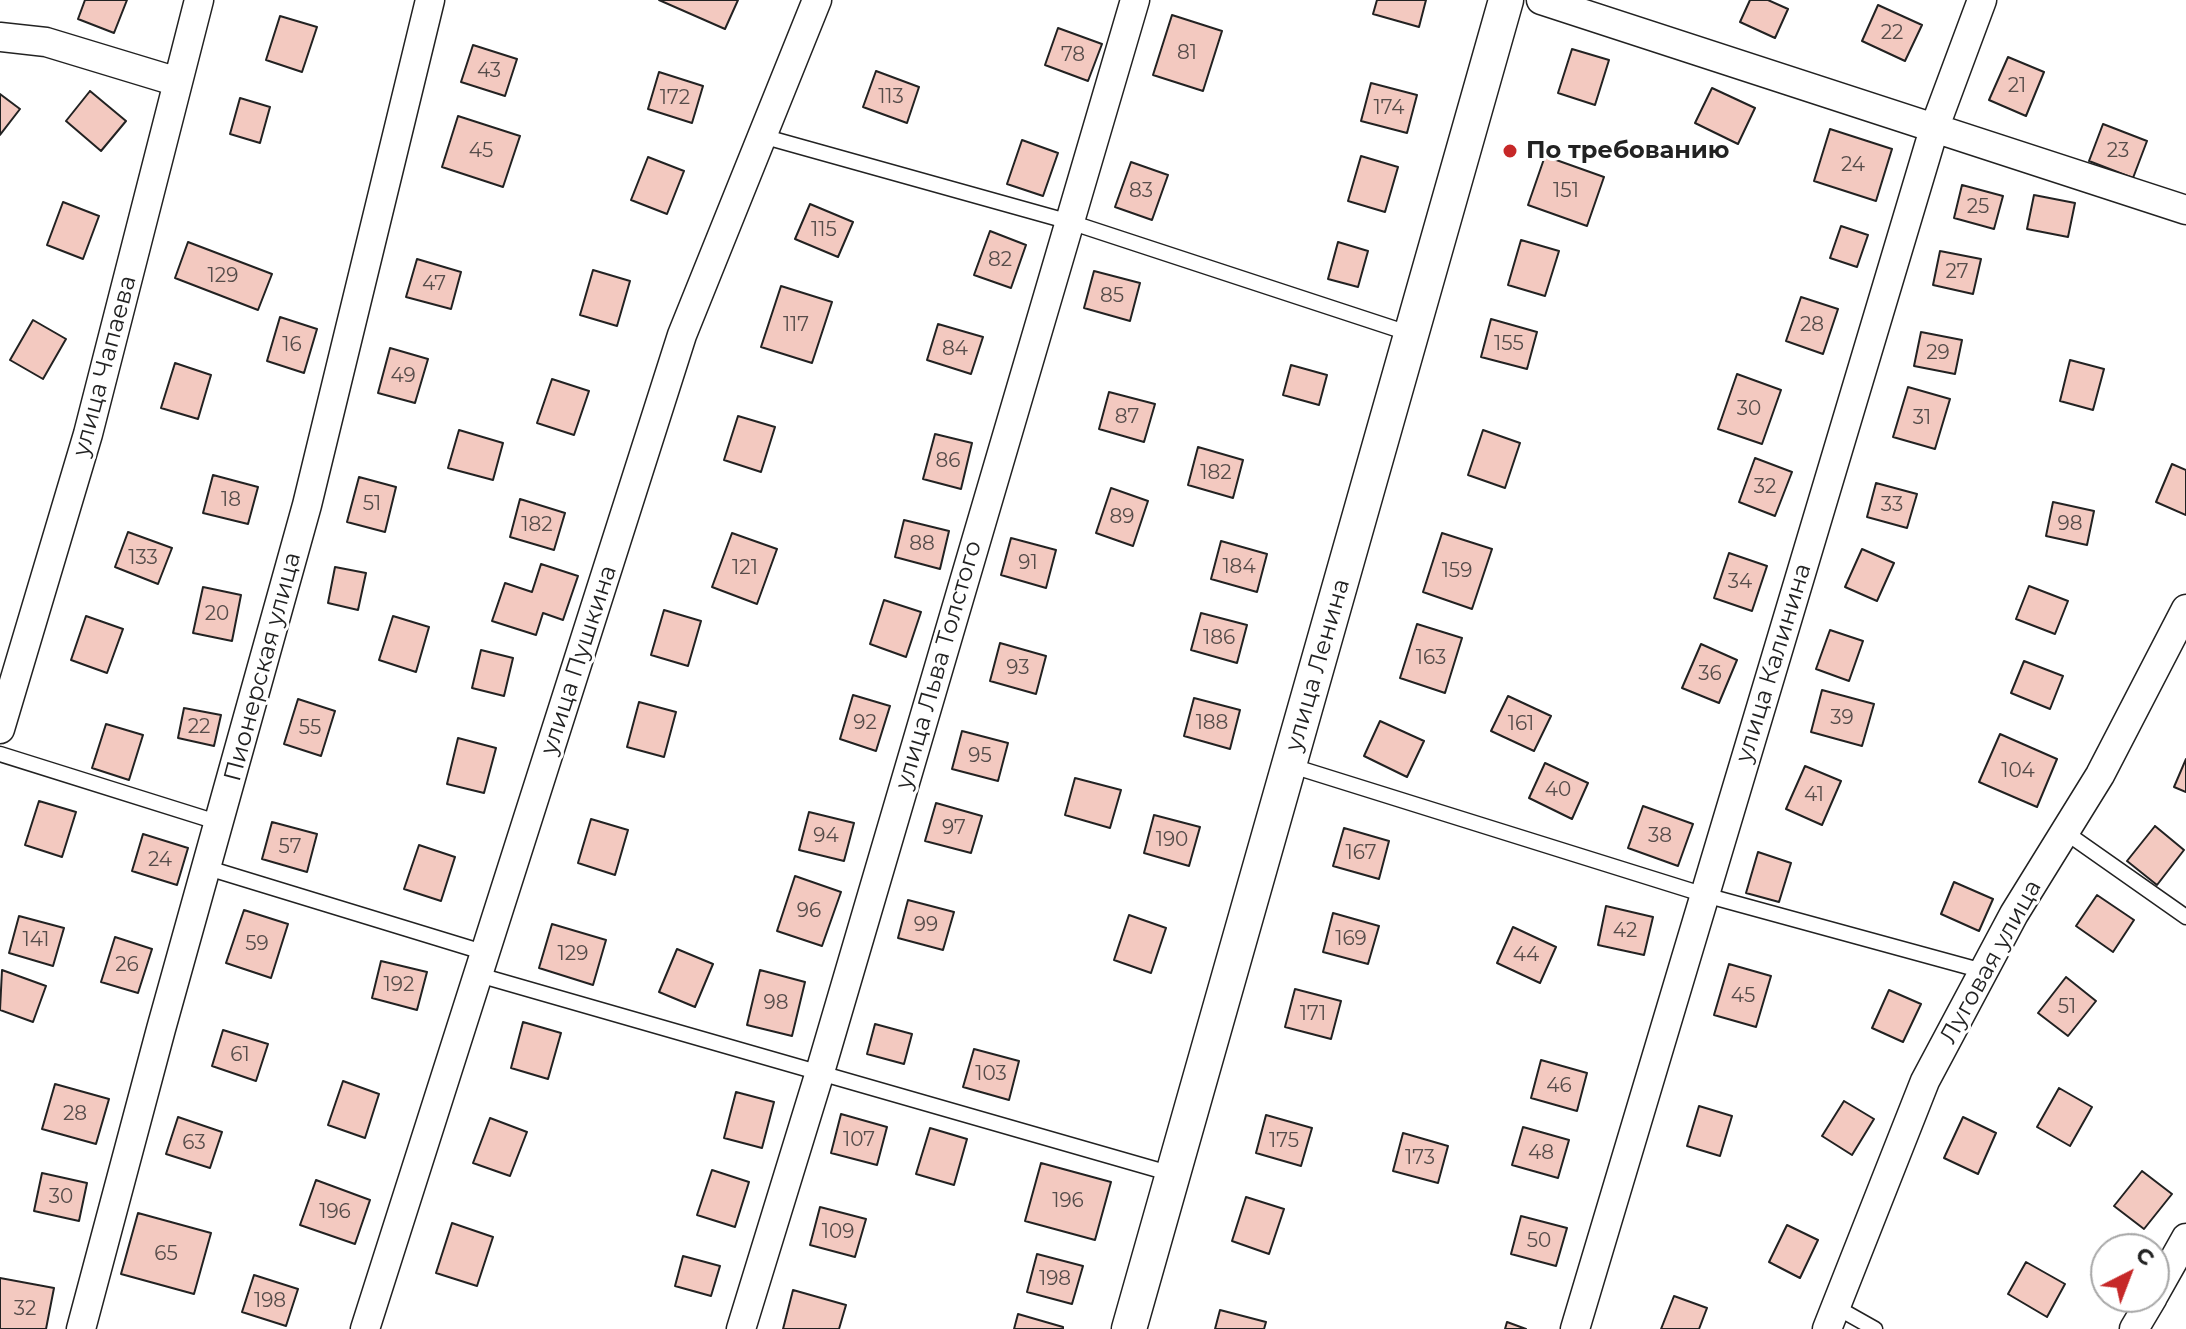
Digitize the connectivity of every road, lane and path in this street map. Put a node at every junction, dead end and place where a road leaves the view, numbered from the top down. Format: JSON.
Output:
{"nodes":[{"id":1,"x":199,"y":0,"type":"edge"},
{"id":2,"x":430,"y":0,"type":"edge"},
{"id":3,"x":817,"y":0,"type":"edge"},
{"id":4,"x":1135,"y":0,"type":"edge"},
{"id":5,"x":1506,"y":0,"type":"edge"},
{"id":6,"x":1541,"y":0,"type":"edge"},
{"id":7,"x":1982,"y":0,"type":"edge"},
{"id":8,"x":0,"y":37,"type":"edge"},
{"id":9,"x":178,"y":82,"type":"junction"},
{"id":10,"x":1934,"y":129,"type":"junction"},
{"id":11,"x":762,"y":136,"type":"junction"},
{"id":12,"x":2186,"y":210,"type":"edge"},
{"id":13,"x":1070,"y":222,"type":"junction"},
{"id":14,"x":1411,"y":334,"type":"junction"},
{"id":15,"x":2186,"y":609,"type":"edge"},
{"id":16,"x":0,"y":729,"type":"edge"},
{"id":17,"x":0,"y":754,"type":"edge"},
{"id":18,"x":1289,"y":765,"type":"junction"},
{"id":19,"x":220,"y":823,"type":"junction"},
{"id":20,"x":2065,"y":832,"type":"junction"},
{"id":21,"x":208,"y":868,"type":"junction"},
{"id":22,"x":1705,"y":895,"type":"junction"},
{"id":23,"x":2186,"y":917,"type":"edge"},
{"id":24,"x":483,"y":964,"type":"junction"},
{"id":25,"x":1983,"y":971,"type":"junction"},
{"id":26,"x":820,"y":1072,"type":"junction"},
{"id":27,"x":1173,"y":1174,"type":"junction"},
{"id":28,"x":2186,"y":1238,"type":"edge"},
{"id":29,"x":2170,"y":1266,"type":"edge"},
{"id":30,"x":1831,"y":1318,"type":"edge"},
{"id":31,"x":81,"y":1329,"type":"edge"},
{"id":32,"x":365,"y":1329,"type":"edge"},
{"id":33,"x":741,"y":1329,"type":"edge"},
{"id":34,"x":1129,"y":1329,"type":"edge"},
{"id":35,"x":1575,"y":1329,"type":"edge"},
{"id":36,"x":1875,"y":1329,"type":"edge"}],
"edges":[{"from":1,"to":9,"type":"street","name":"улица Чапаева"},
{"from":2,"to":19,"type":"street","name":"Пионерская улица"},
{"from":3,"to":11,"type":"street","name":"улица Пушкина"},
{"from":4,"to":13,"type":"street","name":"улица Льва Толстого"},
{"from":5,"to":14,"type":"street","name":"улица Ленина"},
{"from":6,"to":10,"type":"street"},
{"from":7,"to":10,"type":"street","name":"улица Калинина"},
{"from":8,"to":9,"type":"street"},
{"from":9,"to":16,"type":"street","name":"улица Чапаева"},
{"from":10,"to":12,"type":"street"},
{"from":10,"to":22,"type":"street","name":"улица Калинина"},
{"from":11,"to":13,"type":"lane"},
{"from":11,"to":24,"type":"street","name":"улица Пушкина"},
{"from":13,"to":14,"type":"lane"},
{"from":13,"to":26,"type":"street","name":"улица Льва Толстого"},
{"from":14,"to":18,"type":"street","name":"улица Ленина"},
{"from":15,"to":20,"type":"street","name":"Луговая улица"},
{"from":17,"to":19,"type":"lane"},
{"from":18,"to":22,"type":"lane"},
{"from":18,"to":27,"type":"street","name":"улица Ленина"},
{"from":19,"to":21,"type":"street","name":"Пионерская улица"},
{"from":20,"to":23,"type":"lane"},
{"from":20,"to":25,"type":"street","name":"Луговая улица"},
{"from":21,"to":24,"type":"lane"},
{"from":21,"to":31,"type":"street","name":"Пионерская улица"},
{"from":22,"to":25,"type":"lane"},
{"from":22,"to":35,"type":"street","name":"улица Калинина"},
{"from":24,"to":26,"type":"lane"},
{"from":24,"to":32,"type":"street","name":"улица Пушкина"},
{"from":25,"to":30,"type":"street","name":"Луговая улица"},
{"from":26,"to":27,"type":"lane"},
{"from":26,"to":33,"type":"street","name":"улица Льва Толстого"},
{"from":27,"to":34,"type":"street","name":"улица Ленина"},
{"from":28,"to":29,"type":"street"},
{"from":30,"to":36,"type":"lane"}]}
